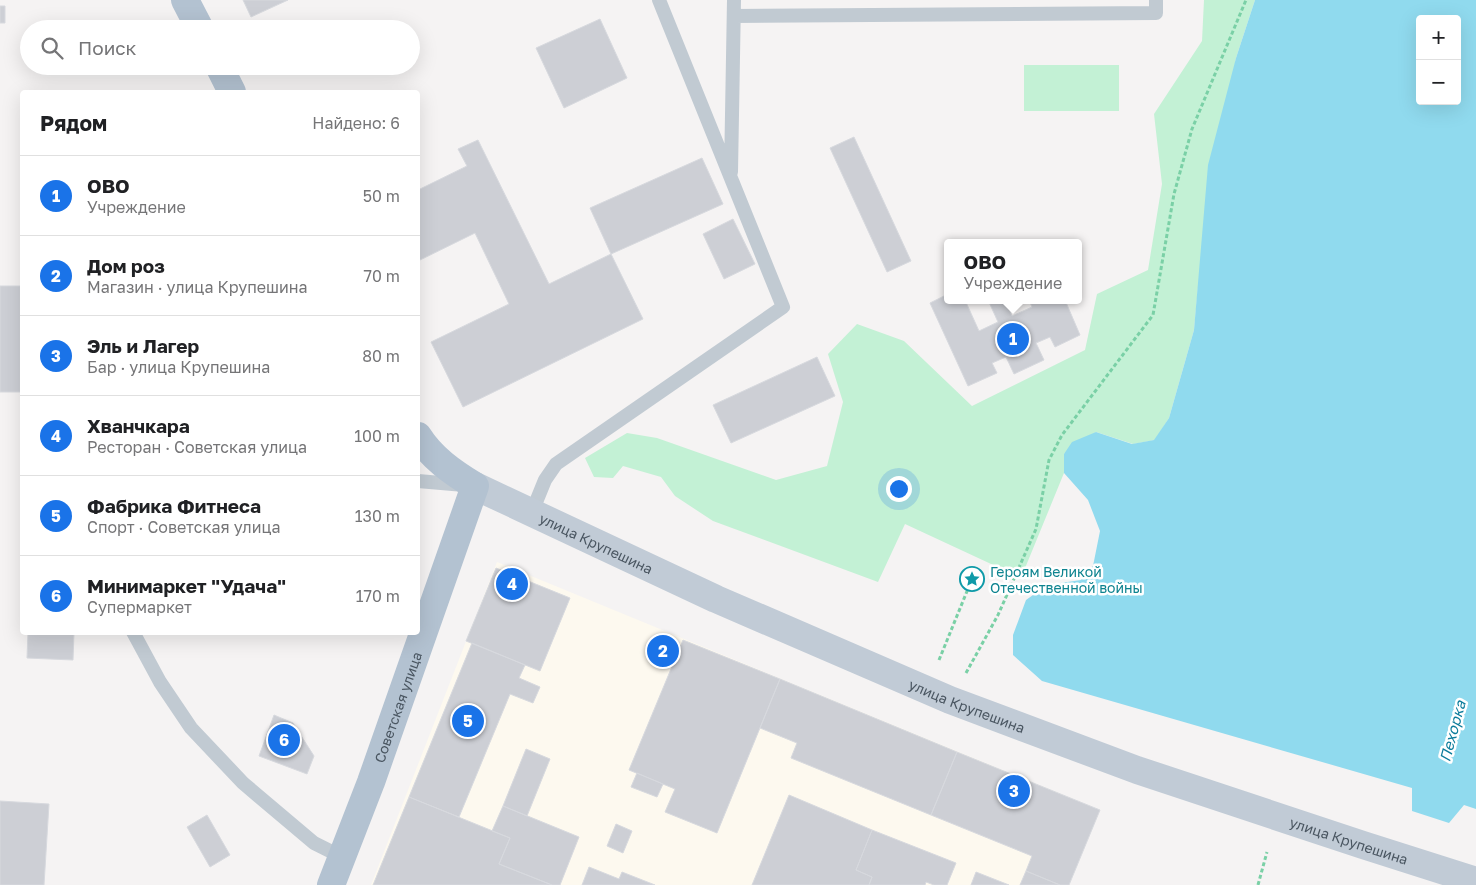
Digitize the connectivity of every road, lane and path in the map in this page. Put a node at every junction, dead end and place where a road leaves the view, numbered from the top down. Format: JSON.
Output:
{"nodes":[{"id":1,"x":185,"y":0,"type":"edge"},
{"id":2,"x":660,"y":0,"type":"edge"},
{"id":3,"x":734,"y":0,"type":"edge"},
{"id":4,"x":1156,"y":0,"type":"edge"},
{"id":5,"x":1246,"y":0,"type":"edge"},
{"id":6,"x":734,"y":16,"type":"junction"},
{"id":7,"x":195,"y":20,"type":"edge"},
{"id":8,"x":224,"y":75,"type":"edge"},
{"id":9,"x":231,"y":90,"type":"edge"},
{"id":10,"x":731,"y":179,"type":"junction"},
{"id":11,"x":420,"y":439,"type":"edge"},
{"id":12,"x":420,"y":480,"type":"edge"},
{"id":13,"x":474,"y":486,"type":"junction"},
{"id":14,"x":532,"y":512,"type":"junction"},
{"id":15,"x":972,"y":579,"type":"dead end"},
{"id":16,"x":422,"y":624,"type":"edge"},
{"id":17,"x":135,"y":635,"type":"edge"},
{"id":18,"x":418,"y":635,"type":"edge"},
{"id":19,"x":939,"y":660,"type":"dead end"},
{"id":20,"x":966,"y":673,"type":"dead end"},
{"id":21,"x":1267,"y":852,"type":"dead end"},
{"id":22,"x":342,"y":857,"type":"junction"},
{"id":23,"x":1476,"y":881,"type":"edge"},
{"id":24,"x":331,"y":885,"type":"edge"},
{"id":25,"x":1258,"y":885,"type":"edge"}],
"edges":[{"from":1,"to":7,"type":"main road"},
{"from":2,"to":10,"type":"lane"},
{"from":3,"to":6,"type":"lane"},
{"from":4,"to":6,"type":"lane"},
{"from":5,"to":20,"type":"path"},
{"from":6,"to":10,"type":"lane"},
{"from":8,"to":9,"type":"main road"},
{"from":10,"to":14,"type":"lane"},
{"from":11,"to":13,"type":"main road"},
{"from":12,"to":13,"type":"lane"},
{"from":13,"to":14,"type":"main road","name":"улица Крупешина"},
{"from":13,"to":16,"type":"main road","name":"Советская улица"},
{"from":14,"to":23,"type":"main road","name":"улица Крупешина"},
{"from":15,"to":19,"type":"path"},
{"from":17,"to":22,"type":"lane"},
{"from":18,"to":22,"type":"main road","name":"Советская улица"},
{"from":21,"to":25,"type":"path"},
{"from":22,"to":24,"type":"main road","name":"Советская улица"}]}
